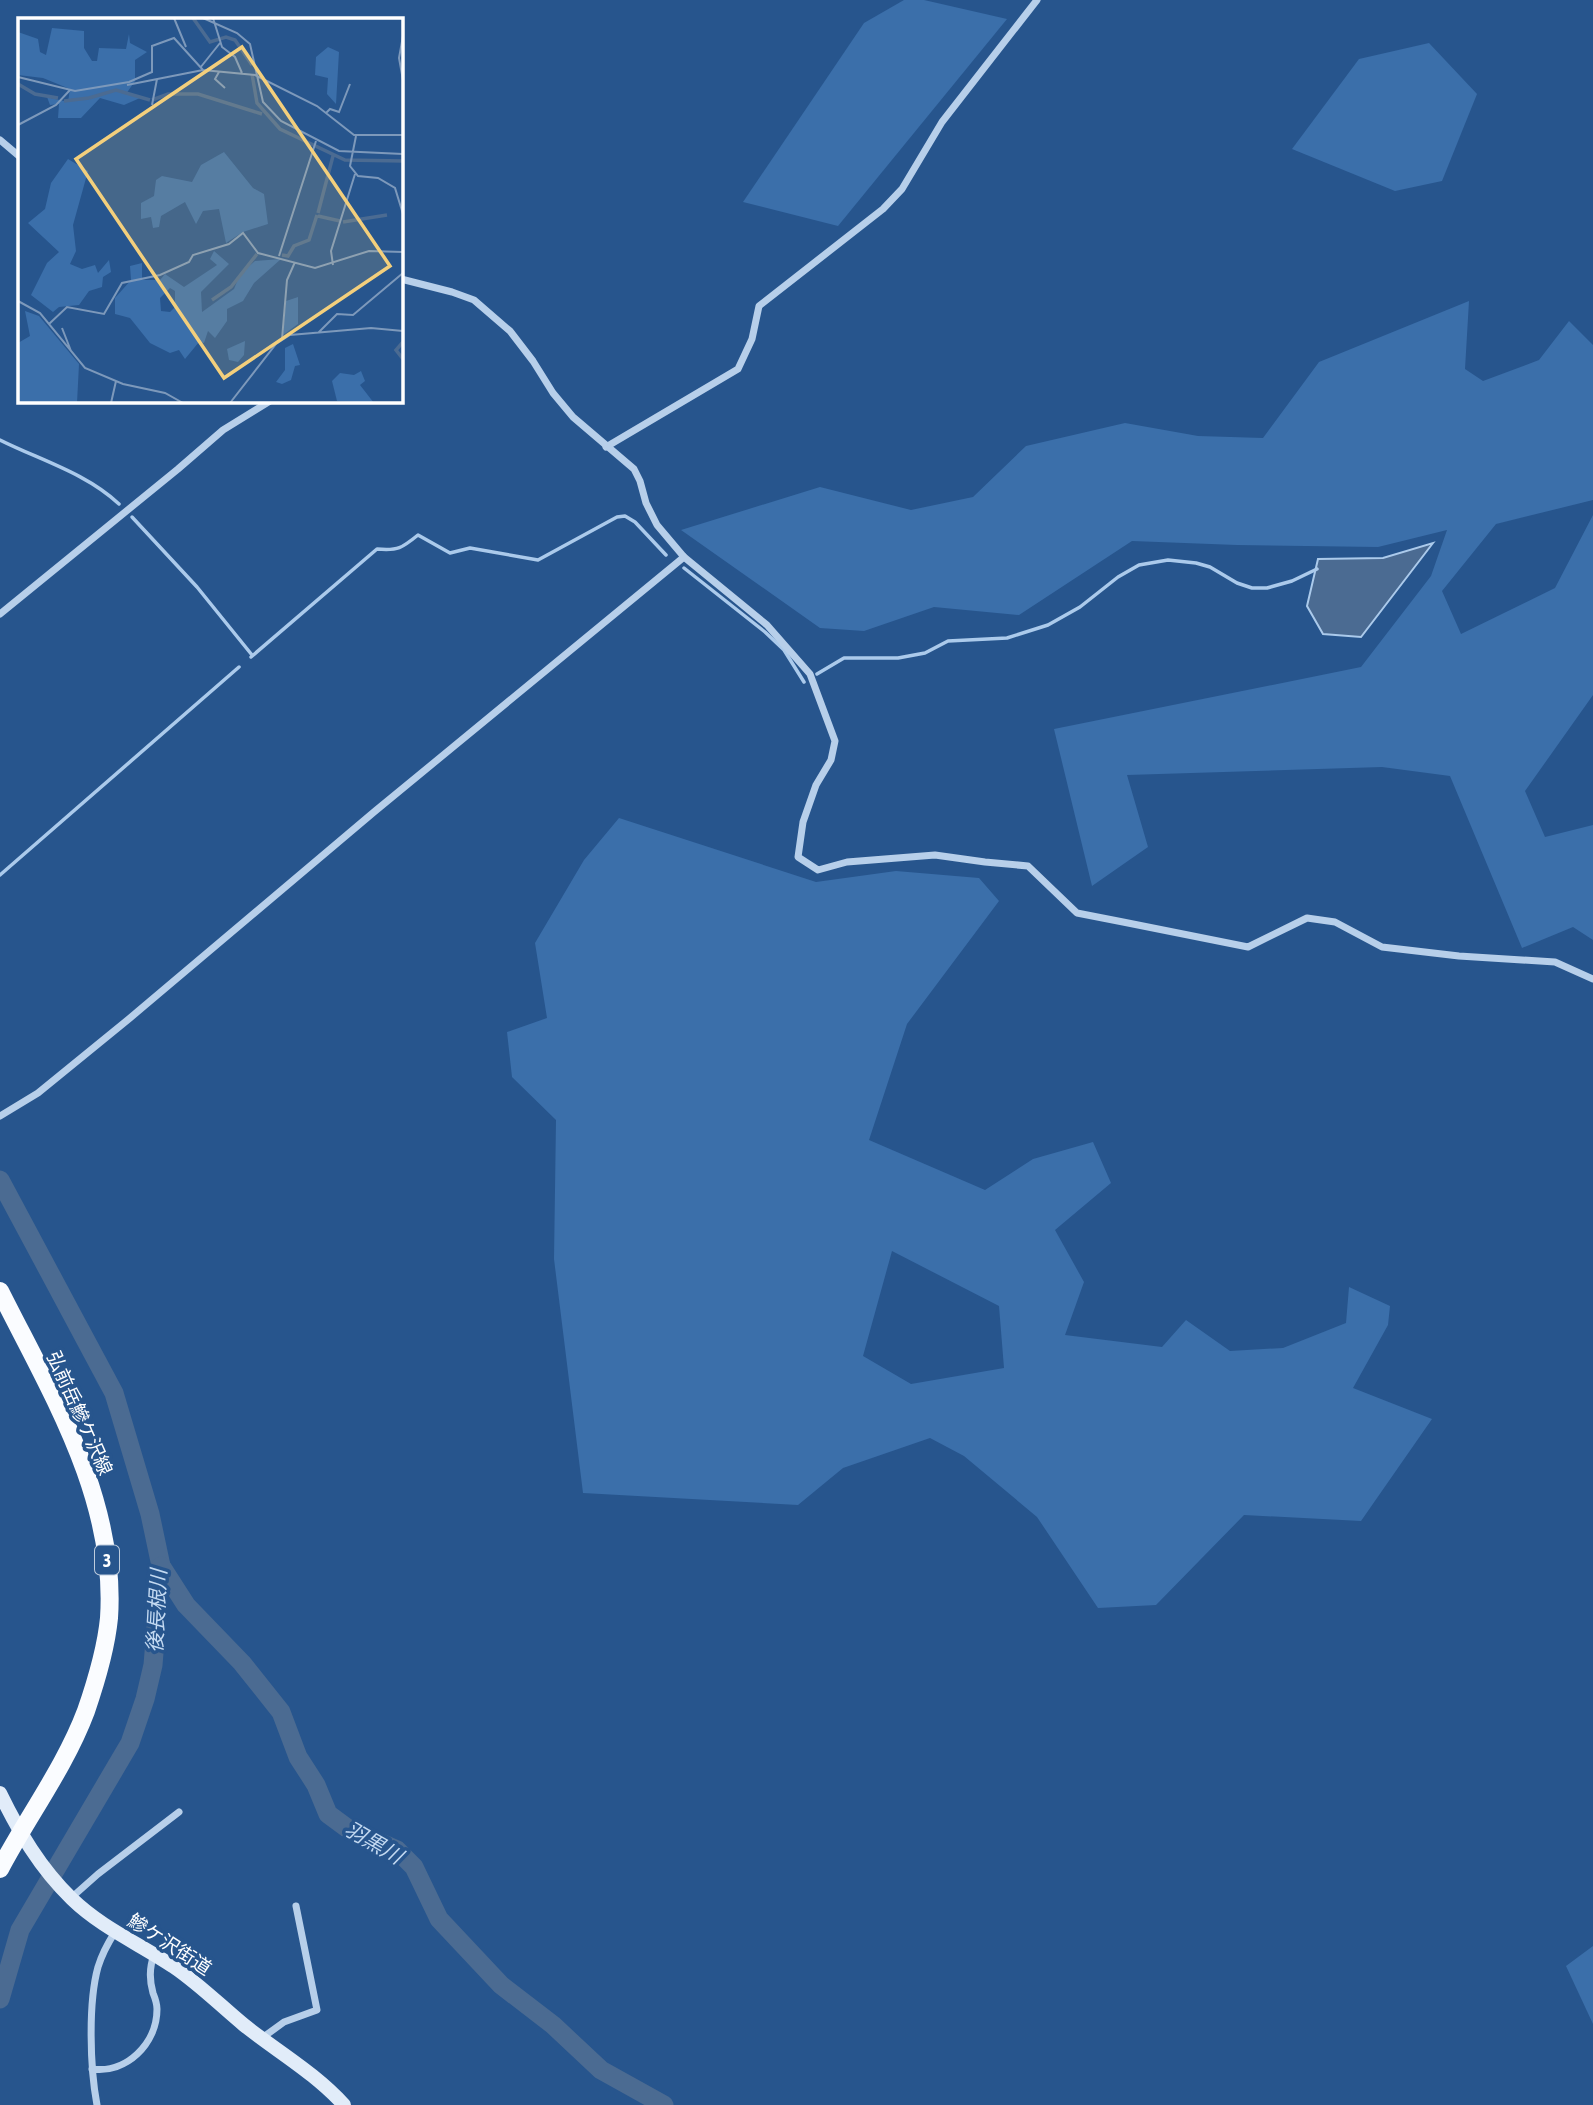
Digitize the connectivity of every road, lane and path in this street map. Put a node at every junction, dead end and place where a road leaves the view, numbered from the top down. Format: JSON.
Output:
{"nodes":[{"id":1,"x":1037,"y":0,"type":"edge"},
{"id":2,"x":0,"y":140,"type":"edge"},
{"id":3,"x":18,"y":155,"type":"edge"},
{"id":4,"x":402,"y":279,"type":"edge"},
{"id":5,"x":268,"y":402,"type":"edge"},
{"id":6,"x":606,"y":447,"type":"junction"},
{"id":7,"x":684,"y":557,"type":"junction"},
{"id":8,"x":0,"y":614,"type":"edge"},
{"id":9,"x":1593,"y":979,"type":"edge"},
{"id":10,"x":0,"y":1116,"type":"edge"},
{"id":11,"x":0,"y":1291,"type":"edge"},
{"id":12,"x":0,"y":1793,"type":"edge"},
{"id":13,"x":179,"y":1812,"type":"dead end"},
{"id":14,"x":19,"y":1832,"type":"junction"},
{"id":15,"x":0,"y":1869,"type":"edge"},
{"id":16,"x":68,"y":1894,"type":"junction"},
{"id":17,"x":296,"y":1906,"type":"dead end"},
{"id":18,"x":115,"y":1931,"type":"junction"},
{"id":19,"x":153,"y":1955,"type":"junction"},
{"id":20,"x":262,"y":2038,"type":"junction"},
{"id":21,"x":92,"y":2069,"type":"junction"},
{"id":22,"x":97,"y":2105,"type":"edge"},
{"id":23,"x":344,"y":2105,"type":"edge"}],
"edges":[{"from":1,"to":6,"type":"street"},
{"from":2,"to":3,"type":"street"},
{"from":4,"to":6,"type":"street"},
{"from":5,"to":8,"type":"street"},
{"from":6,"to":7,"type":"street"},
{"from":7,"to":9,"type":"street"},
{"from":7,"to":10,"type":"street"},
{"from":11,"to":14,"type":"main road","name":"弘前岳鰺ケ沢線","number":"3"},
{"from":12,"to":14,"type":"street","name":"鰺ケ沢街道"},
{"from":13,"to":16,"type":"street"},
{"from":14,"to":15,"type":"main road","number":"3"},
{"from":14,"to":16,"type":"street","name":"鰺ケ沢街道"},
{"from":16,"to":18,"type":"street","name":"鰺ケ沢街道"},
{"from":17,"to":20,"type":"street"},
{"from":18,"to":19,"type":"street","name":"鰺ケ沢街道"},
{"from":18,"to":21,"type":"street"},
{"from":19,"to":20,"type":"street","name":"鰺ケ沢街道"},
{"from":19,"to":21,"type":"street"},
{"from":20,"to":23,"type":"street","name":"鰺ケ沢街道"},
{"from":21,"to":22,"type":"street"}]}
